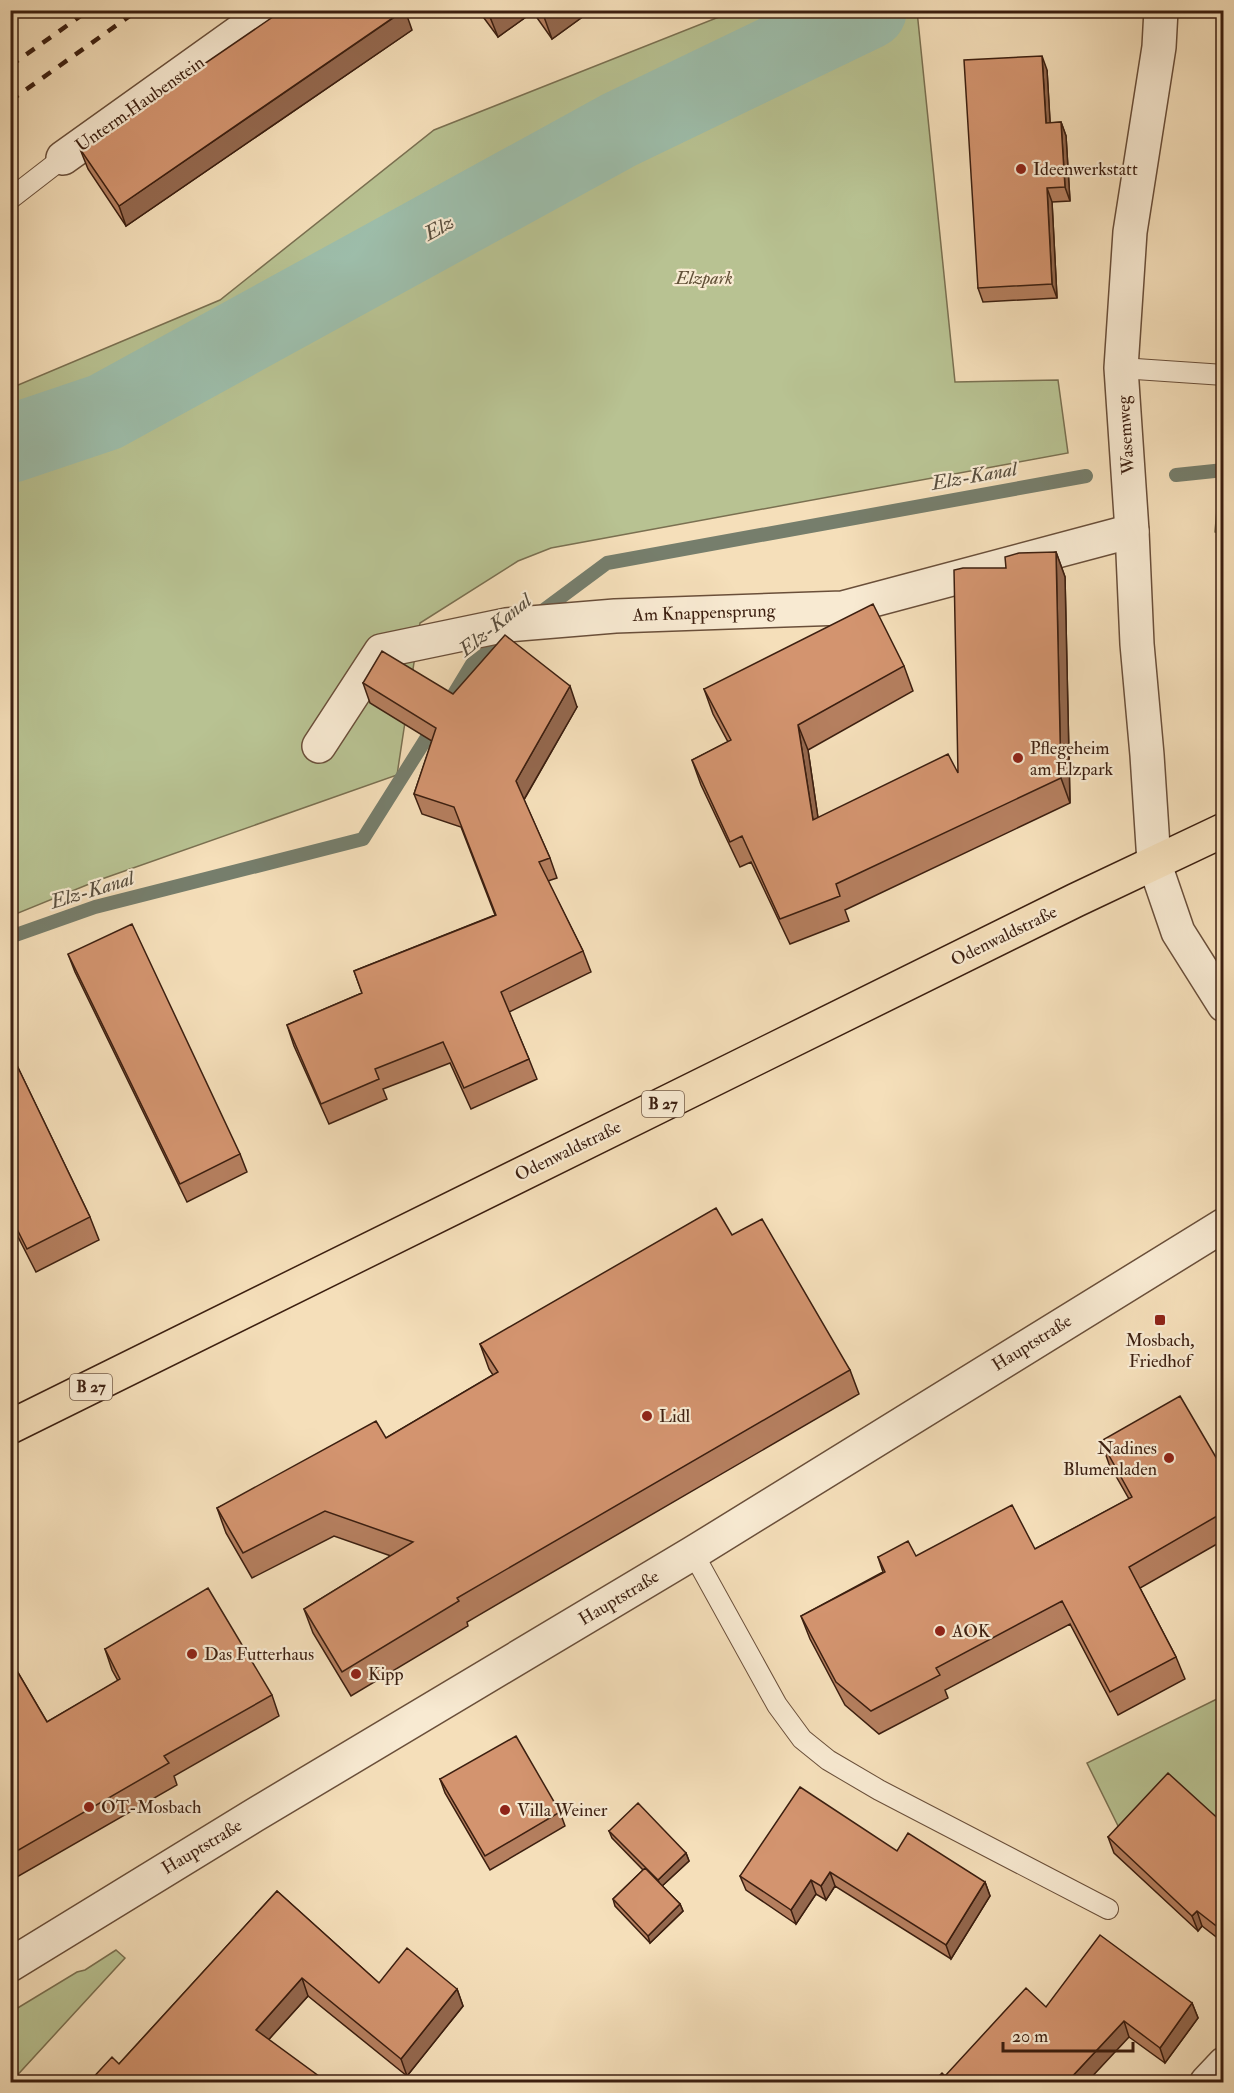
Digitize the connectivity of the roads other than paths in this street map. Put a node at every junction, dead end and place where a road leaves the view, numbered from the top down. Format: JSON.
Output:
{"nodes":[{"id":1,"x":270,"y":10,"type":"edge"},
{"id":2,"x":1161,"y":10,"type":"edge"},
{"id":3,"x":63,"y":158,"type":"joint"},
{"id":4,"x":10,"y":199,"type":"edge"},
{"id":5,"x":1121,"y":368,"type":"junction"},
{"id":6,"x":1224,"y":375,"type":"edge"},
{"id":7,"x":1132,"y":531,"type":"junction"},
{"id":8,"x":318,"y":746,"type":"dead end"},
{"id":9,"x":1224,"y":830,"type":"edge"},
{"id":10,"x":1154,"y":862,"type":"junction"},
{"id":11,"x":1224,"y":1005,"type":"edge"},
{"id":12,"x":1224,"y":1225,"type":"edge"},
{"id":13,"x":10,"y":1428,"type":"edge"},
{"id":14,"x":693,"y":1553,"type":"junction"},
{"id":15,"x":1107,"y":1909,"type":"dead end"},
{"id":16,"x":10,"y":1965,"type":"edge"},
{"id":17,"x":1224,"y":2064,"type":"edge"},
{"id":18,"x":1207,"y":2082,"type":"edge"}],
"edges":[{"from":1,"to":3,"type":"street","name":"Unterm Haubenstein"},
{"from":2,"to":5,"type":"street","name":"Wasemweg"},
{"from":3,"to":4,"type":"lane","name":"Unterm Haubenstein"},
{"from":5,"to":6,"type":"lane"},
{"from":5,"to":7,"type":"street","name":"Wasemweg"},
{"from":7,"to":8,"type":"street","name":"Am Knappensprung"},
{"from":7,"to":10,"type":"street","name":"Wasemweg"},
{"from":9,"to":10,"type":"main road","name":"Odenwaldstraße","number":"B 27"},
{"from":10,"to":11,"type":"street","name":"Wasemweg"},
{"from":10,"to":13,"type":"main road","name":"Odenwaldstraße","number":"B 27"},
{"from":12,"to":14,"type":"street","name":"Hauptstraße"},
{"from":14,"to":15,"type":"lane"},
{"from":14,"to":16,"type":"street","name":"Hauptstraße"},
{"from":17,"to":18,"type":"street"}]}
